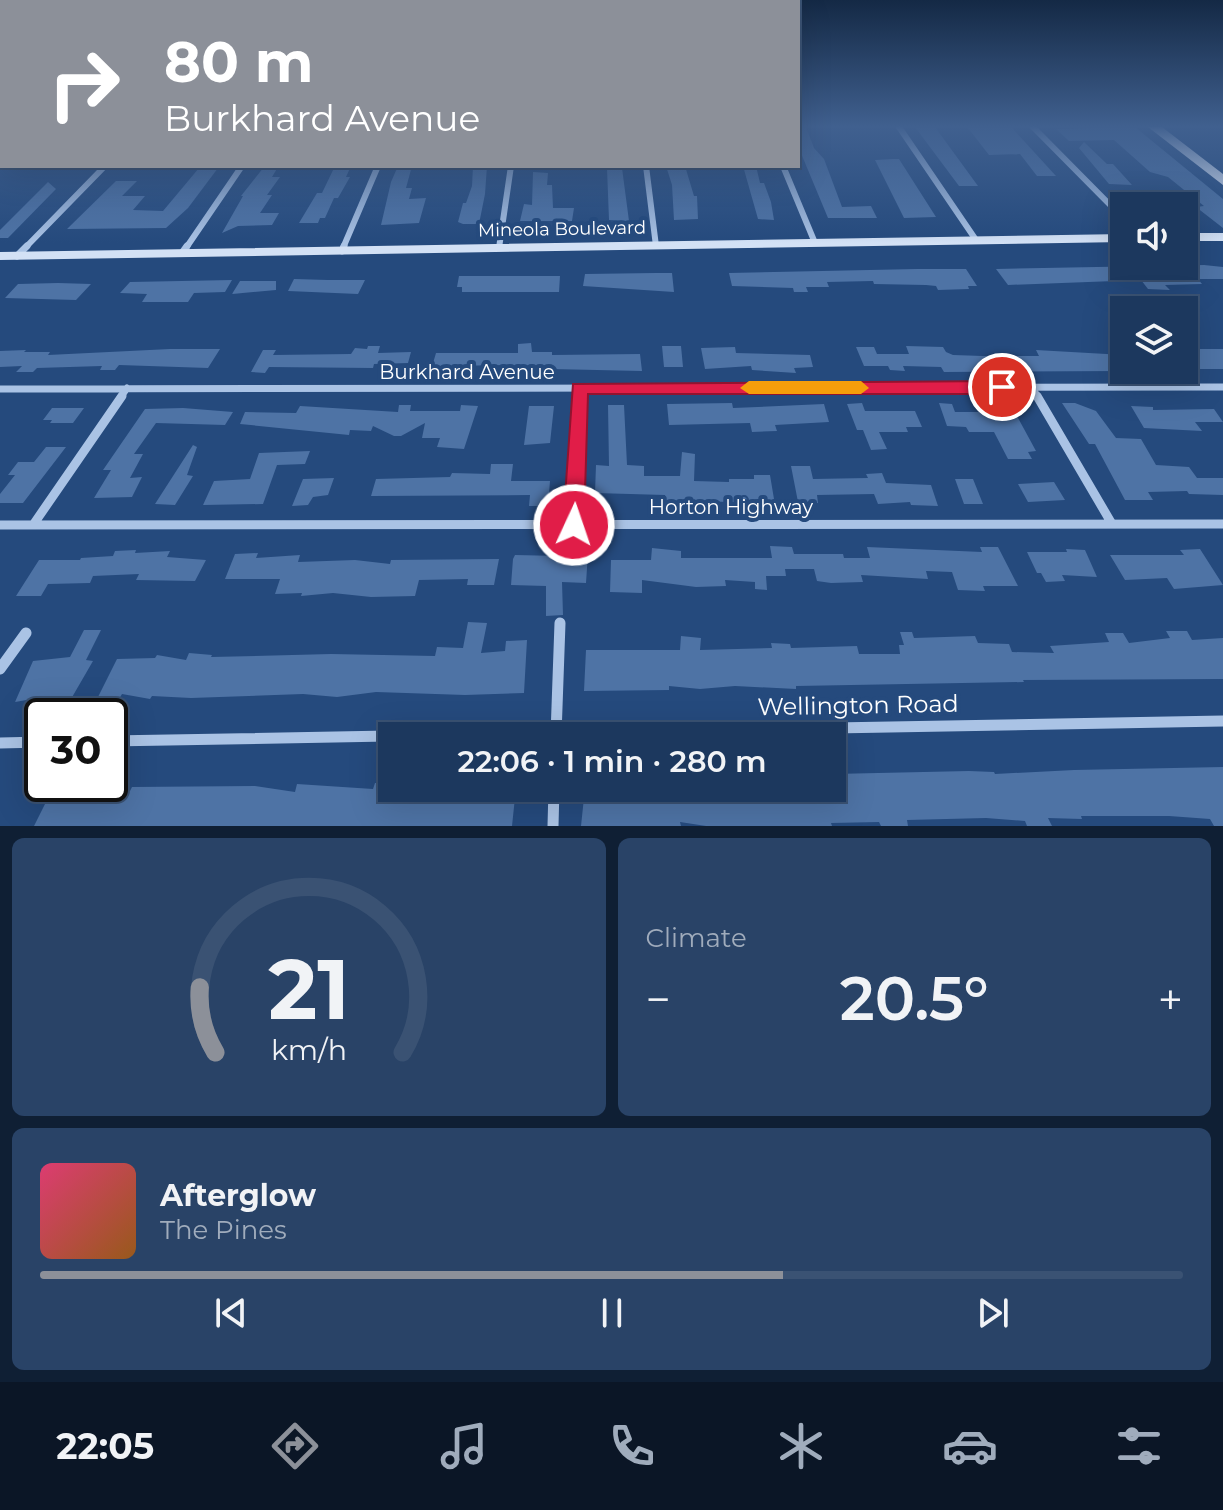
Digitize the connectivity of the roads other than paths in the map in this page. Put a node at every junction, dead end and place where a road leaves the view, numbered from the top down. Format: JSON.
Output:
{"nodes":[{"id":1,"x":925,"y":166,"type":"edge"},
{"id":2,"x":1071,"y":166,"type":"edge"},
{"id":3,"x":1203,"y":166,"type":"edge"},
{"id":4,"x":103,"y":168,"type":"edge"},
{"id":5,"x":241,"y":168,"type":"edge"},
{"id":6,"x":377,"y":168,"type":"edge"},
{"id":7,"x":511,"y":168,"type":"edge"},
{"id":8,"x":646,"y":168,"type":"edge"},
{"id":9,"x":784,"y":168,"type":"edge"},
{"id":10,"x":1223,"y":181,"type":"edge"},
{"id":11,"x":1110,"y":205,"type":"edge"},
{"id":12,"x":1198,"y":237,"type":"edge"},
{"id":13,"x":1223,"y":237,"type":"edge"},
{"id":14,"x":1110,"y":238,"type":"edge"},
{"id":15,"x":976,"y":240,"type":"junction"},
{"id":16,"x":815,"y":243,"type":"junction"},
{"id":17,"x":656,"y":246,"type":"junction"},
{"id":18,"x":499,"y":248,"type":"junction"},
{"id":19,"x":342,"y":251,"type":"junction"},
{"id":20,"x":182,"y":253,"type":"junction"},
{"id":21,"x":0,"y":256,"type":"edge"},
{"id":22,"x":17,"y":256,"type":"junction"},
{"id":23,"x":1032,"y":387,"type":"junction"},
{"id":24,"x":1223,"y":387,"type":"edge"},
{"id":25,"x":127,"y":388,"type":"junction"},
{"id":26,"x":580,"y":388,"type":"junction"},
{"id":27,"x":0,"y":389,"type":"edge"},
{"id":28,"x":1112,"y":524,"type":"junction"},
{"id":29,"x":1223,"y":524,"type":"edge"},
{"id":30,"x":0,"y":525,"type":"edge"},
{"id":31,"x":33,"y":525,"type":"junction"},
{"id":32,"x":574,"y":525,"type":"junction"},
{"id":33,"x":560,"y":623,"type":"dead end"},
{"id":34,"x":26,"y":633,"type":"dead end"},
{"id":35,"x":0,"y":669,"type":"edge"},
{"id":36,"x":1223,"y":721,"type":"edge"},
{"id":37,"x":556,"y":722,"type":"edge"},
{"id":38,"x":846,"y":728,"type":"edge"},
{"id":39,"x":378,"y":737,"type":"edge"},
{"id":40,"x":128,"y":741,"type":"edge"},
{"id":41,"x":24,"y":742,"type":"edge"},
{"id":42,"x":0,"y":743,"type":"edge"},
{"id":43,"x":554,"y":802,"type":"edge"},
{"id":44,"x":553,"y":826,"type":"edge"}],
"edges":[{"from":1,"to":15,"type":"street"},
{"from":2,"to":11,"type":"street"},
{"from":3,"to":10,"type":"main road"},
{"from":4,"to":22,"type":"street"},
{"from":5,"to":20,"type":"street"},
{"from":6,"to":19,"type":"street"},
{"from":7,"to":18,"type":"street"},
{"from":8,"to":17,"type":"street"},
{"from":9,"to":16,"type":"street"},
{"from":12,"to":13,"type":"main road"},
{"from":14,"to":15,"type":"main road","name":"Mineola Boulevard"},
{"from":15,"to":16,"type":"main road","name":"Mineola Boulevard"},
{"from":16,"to":17,"type":"main road","name":"Mineola Boulevard"},
{"from":17,"to":18,"type":"main road","name":"Mineola Boulevard"},
{"from":18,"to":19,"type":"main road","name":"Mineola Boulevard"},
{"from":19,"to":20,"type":"main road","name":"Mineola Boulevard"},
{"from":20,"to":22,"type":"main road","name":"Mineola Boulevard"},
{"from":21,"to":22,"type":"main road","name":"Mineola Boulevard"},
{"from":23,"to":24,"type":"street","name":"Burkhard Avenue"},
{"from":23,"to":26,"type":"street","name":"Burkhard Avenue"},
{"from":23,"to":28,"type":"street"},
{"from":25,"to":26,"type":"street","name":"Burkhard Avenue"},
{"from":25,"to":27,"type":"street","name":"Burkhard Avenue"},
{"from":25,"to":31,"type":"street"},
{"from":26,"to":32,"type":"street"},
{"from":28,"to":29,"type":"street","name":"Horton Highway"},
{"from":28,"to":32,"type":"street","name":"Horton Highway"},
{"from":30,"to":31,"type":"street","name":"Horton Highway"},
{"from":31,"to":32,"type":"street","name":"Horton Highway"},
{"from":33,"to":37,"type":"street"},
{"from":34,"to":35,"type":"street"},
{"from":36,"to":38,"type":"street","name":"Wellington Road"},
{"from":39,"to":40,"type":"street","name":"Wellington Road"},
{"from":41,"to":42,"type":"street"},
{"from":43,"to":44,"type":"street"}]}
